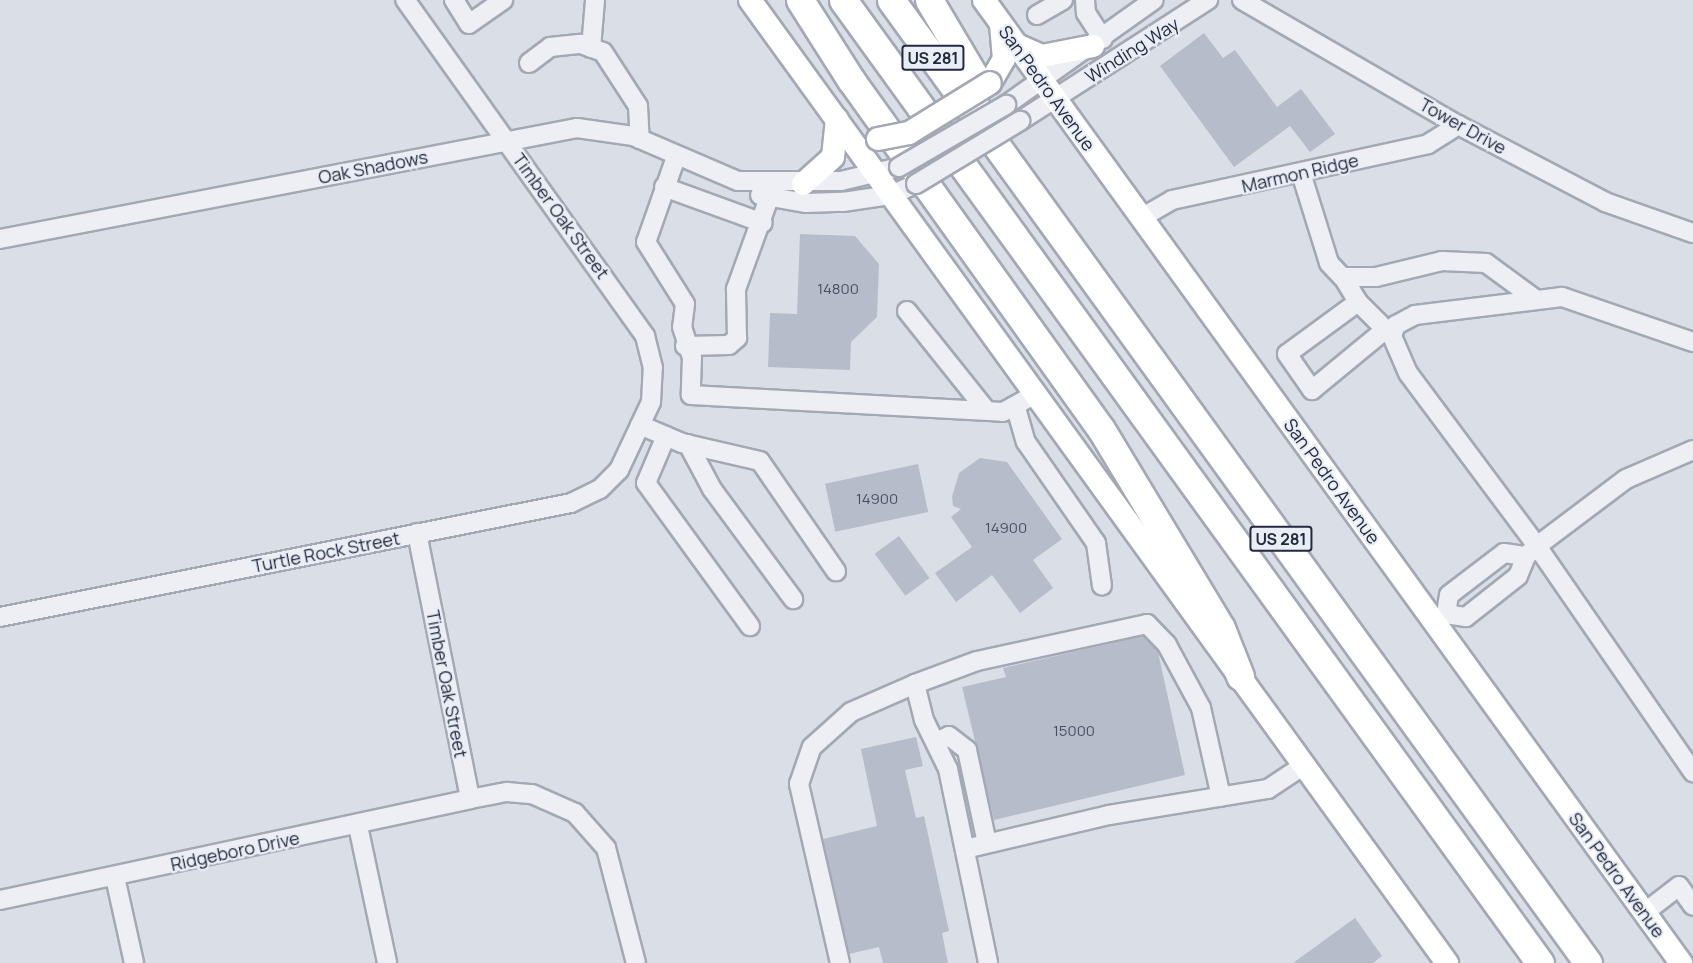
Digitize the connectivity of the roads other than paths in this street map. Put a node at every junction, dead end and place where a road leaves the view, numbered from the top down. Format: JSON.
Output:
{"nodes":[{"id":1,"x":405,"y":0,"type":"edge"},
{"id":2,"x":454,"y":0,"type":"edge"},
{"id":3,"x":503,"y":0,"type":"edge"},
{"id":4,"x":596,"y":0,"type":"edge"},
{"id":5,"x":750,"y":0,"type":"edge"},
{"id":6,"x":800,"y":0,"type":"edge"},
{"id":7,"x":843,"y":0,"type":"edge"},
{"id":8,"x":891,"y":0,"type":"edge"},
{"id":9,"x":928,"y":0,"type":"edge"},
{"id":10,"x":984,"y":0,"type":"edge"},
{"id":11,"x":1063,"y":0,"type":"edge"},
{"id":12,"x":1085,"y":0,"type":"edge"},
{"id":13,"x":1154,"y":0,"type":"edge"},
{"id":14,"x":1208,"y":0,"type":"edge"},
{"id":15,"x":1242,"y":0,"type":"edge"},
{"id":16,"x":1262,"y":0,"type":"edge"},
{"id":17,"x":1037,"y":15,"type":"dead end"},
{"id":18,"x":1270,"y":16,"type":"junction"},
{"id":19,"x":1000,"y":22,"type":"junction"},
{"id":20,"x":1103,"y":38,"type":"junction"},
{"id":21,"x":1016,"y":44,"type":"junction"},
{"id":22,"x":591,"y":48,"type":"junction"},
{"id":23,"x":1132,"y":51,"type":"junction"},
{"id":24,"x":529,"y":63,"type":"dead end"},
{"id":25,"x":1049,"y":90,"type":"junction"},
{"id":26,"x":975,"y":116,"type":"junction"},
{"id":27,"x":839,"y":123,"type":"junction"},
{"id":28,"x":1458,"y":125,"type":"junction"},
{"id":29,"x":640,"y":139,"type":"junction"},
{"id":30,"x":507,"y":141,"type":"junction"},
{"id":31,"x":675,"y":157,"type":"junction"},
{"id":32,"x":1301,"y":173,"type":"junction"},
{"id":33,"x":876,"y":174,"type":"junction"},
{"id":34,"x":738,"y":181,"type":"junction"},
{"id":35,"x":803,"y":184,"type":"junction"},
{"id":36,"x":664,"y":187,"type":"junction"},
{"id":37,"x":891,"y":195,"type":"junction"},
{"id":38,"x":769,"y":198,"type":"junction"},
{"id":39,"x":1141,"y":218,"type":"junction"},
{"id":40,"x":763,"y":223,"type":"junction"},
{"id":41,"x":1693,"y":233,"type":"edge"},
{"id":42,"x":0,"y":239,"type":"edge"},
{"id":43,"x":1343,"y":277,"type":"junction"},
{"id":44,"x":1535,"y":299,"type":"junction"},
{"id":45,"x":1358,"y":302,"type":"junction"},
{"id":46,"x":907,"y":311,"type":"dead end"},
{"id":47,"x":1389,"y":333,"type":"junction"},
{"id":48,"x":1693,"y":342,"type":"edge"},
{"id":49,"x":685,"y":346,"type":"junction"},
{"id":50,"x":1035,"y":394,"type":"junction"},
{"id":51,"x":1016,"y":408,"type":"junction"},
{"id":52,"x":986,"y":410,"type":"junction"},
{"id":53,"x":640,"y":425,"type":"junction"},
{"id":54,"x":666,"y":436,"type":"junction"},
{"id":55,"x":688,"y":444,"type":"junction"},
{"id":56,"x":629,"y":450,"type":"joint"},
{"id":57,"x":1693,"y":450,"type":"edge"},
{"id":58,"x":417,"y":533,"type":"junction"},
{"id":59,"x":1532,"y":551,"type":"junction"},
{"id":60,"x":836,"y":570,"type":"dead end"},
{"id":61,"x":1482,"y":570,"type":"junction"},
{"id":62,"x":1102,"y":586,"type":"dead end"},
{"id":63,"x":1497,"y":593,"type":"junction"},
{"id":64,"x":793,"y":600,"type":"dead end"},
{"id":65,"x":0,"y":617,"type":"edge"},
{"id":66,"x":1441,"y":617,"type":"junction"},
{"id":67,"x":750,"y":626,"type":"dead end"},
{"id":68,"x":1240,"y":676,"type":"junction"},
{"id":69,"x":915,"y":684,"type":"junction"},
{"id":70,"x":936,"y":741,"type":"junction"},
{"id":71,"x":1304,"y":765,"type":"junction"},
{"id":72,"x":1693,"y":772,"type":"edge"},
{"id":73,"x":1221,"y":797,"type":"junction"},
{"id":74,"x":470,"y":799,"type":"junction"},
{"id":75,"x":358,"y":826,"type":"junction"},
{"id":76,"x":987,"y":843,"type":"junction"},
{"id":77,"x":964,"y":849,"type":"junction"},
{"id":78,"x":116,"y":877,"type":"junction"},
{"id":79,"x":1690,"y":897,"type":"edge"},
{"id":80,"x":0,"y":900,"type":"edge"},
{"id":81,"x":1644,"y":913,"type":"junction"},
{"id":82,"x":1678,"y":960,"type":"edge"},
{"id":83,"x":134,"y":963,"type":"edge"},
{"id":84,"x":387,"y":963,"type":"edge"},
{"id":85,"x":636,"y":963,"type":"edge"},
{"id":86,"x":840,"y":963,"type":"edge"},
{"id":87,"x":988,"y":963,"type":"edge"},
{"id":88,"x":1447,"y":963,"type":"edge"},
{"id":89,"x":1540,"y":963,"type":"edge"},
{"id":90,"x":1588,"y":963,"type":"edge"}],
"edges":[{"from":1,"to":30,"type":"street","name":"Timber Oak Street"},
{"from":2,"to":3,"type":"street"},
{"from":4,"to":22,"type":"street"},
{"from":5,"to":27,"type":"main road"},
{"from":6,"to":68,"type":"highway"},
{"from":7,"to":89,"type":"highway","number":"US 281"},
{"from":8,"to":26,"type":"highway","number":"US 281"},
{"from":9,"to":26,"type":"highway"},
{"from":10,"to":19,"type":"main road","name":"San Pedro Avenue"},
{"from":11,"to":17,"type":"street"},
{"from":12,"to":20,"type":"street"},
{"from":13,"to":20,"type":"street","name":"Winding Way"},
{"from":14,"to":23,"type":"street","name":"Winding Way"},
{"from":15,"to":18,"type":"street","name":"Tower Drive"},
{"from":16,"to":18,"type":"street"},
{"from":18,"to":28,"type":"street","name":"Tower Drive"},
{"from":19,"to":21,"type":"main road","name":"San Pedro Avenue"},
{"from":19,"to":27,"type":"main road","bridge":true},
{"from":20,"to":21,"type":"main road"},
{"from":20,"to":23,"type":"street"},
{"from":20,"to":25,"type":"street","name":"Winding Way"},
{"from":21,"to":25,"type":"main road","name":"San Pedro Avenue"},
{"from":22,"to":24,"type":"street"},
{"from":22,"to":29,"type":"street"},
{"from":23,"to":25,"type":"street","name":"Winding Way"},
{"from":25,"to":33,"type":"street","name":"Oak Shadows","bridge":true},
{"from":25,"to":37,"type":"street","name":"Oak Shadows","bridge":true},
{"from":25,"to":39,"type":"main road","name":"San Pedro Avenue"},
{"from":26,"to":90,"type":"highway","number":"US 281"},
{"from":27,"to":33,"type":"main road"},
{"from":27,"to":35,"type":"main road"},
{"from":28,"to":32,"type":"street","name":"Marmon Ridge"},
{"from":28,"to":41,"type":"street","name":"Tower Drive"},
{"from":29,"to":30,"type":"street","name":"Oak Shadows"},
{"from":29,"to":31,"type":"street","name":"Oak Shadows"},
{"from":30,"to":42,"type":"street","name":"Oak Shadows"},
{"from":30,"to":53,"type":"street","name":"Timber Oak Street"},
{"from":31,"to":34,"type":"street","name":"Oak Shadows"},
{"from":31,"to":36,"type":"street"},
{"from":32,"to":39,"type":"street","name":"Marmon Ridge"},
{"from":32,"to":43,"type":"street"},
{"from":33,"to":35,"type":"street","name":"Oak Shadows"},
{"from":33,"to":37,"type":"main road"},
{"from":34,"to":35,"type":"street","name":"Oak Shadows"},
{"from":34,"to":38,"type":"street","name":"Oak Shadows"},
{"from":36,"to":40,"type":"street"},
{"from":36,"to":49,"type":"street"},
{"from":37,"to":38,"type":"street","name":"Oak Shadows"},
{"from":37,"to":50,"type":"main road"},
{"from":38,"to":40,"type":"street"},
{"from":39,"to":66,"type":"main road","name":"San Pedro Avenue"},
{"from":40,"to":49,"type":"street"},
{"from":43,"to":44,"type":"street"},
{"from":43,"to":45,"type":"street"},
{"from":44,"to":47,"type":"street"},
{"from":44,"to":48,"type":"street"},
{"from":45,"to":47,"type":"street"},
{"from":45,"to":47,"type":"street"},
{"from":46,"to":52,"type":"street"},
{"from":47,"to":59,"type":"street"},
{"from":49,"to":52,"type":"street"},
{"from":50,"to":51,"type":"street"},
{"from":50,"to":68,"type":"main road"},
{"from":51,"to":52,"type":"street"},
{"from":51,"to":62,"type":"street"},
{"from":53,"to":54,"type":"street"},
{"from":53,"to":56,"type":"street","name":"Timber Oak Street"},
{"from":54,"to":55,"type":"street"},
{"from":54,"to":67,"type":"street"},
{"from":55,"to":60,"type":"street"},
{"from":55,"to":64,"type":"street"},
{"from":56,"to":58,"type":"street","name":"Turtle Rock Street"},
{"from":57,"to":59,"type":"street"},
{"from":58,"to":65,"type":"street","name":"Turtle Rock Street"},
{"from":58,"to":74,"type":"street","name":"Timber Oak Street"},
{"from":59,"to":61,"type":"street"},
{"from":59,"to":63,"type":"street"},
{"from":59,"to":72,"type":"street"},
{"from":61,"to":63,"type":"street"},
{"from":61,"to":66,"type":"street"},
{"from":63,"to":66,"type":"street"},
{"from":66,"to":81,"type":"main road","name":"San Pedro Avenue"},
{"from":68,"to":71,"type":"main road"},
{"from":69,"to":70,"type":"street"},
{"from":69,"to":73,"type":"street"},
{"from":69,"to":86,"type":"street"},
{"from":70,"to":76,"type":"street"},
{"from":70,"to":77,"type":"street"},
{"from":71,"to":73,"type":"street"},
{"from":71,"to":88,"type":"main road"},
{"from":73,"to":76,"type":"street"},
{"from":74,"to":75,"type":"street","name":"Ridgeboro Drive"},
{"from":74,"to":85,"type":"street","name":"Ridgeboro Drive"},
{"from":75,"to":78,"type":"street","name":"Ridgeboro Drive"},
{"from":75,"to":84,"type":"street"},
{"from":76,"to":77,"type":"street"},
{"from":77,"to":87,"type":"street"},
{"from":78,"to":80,"type":"street","name":"Ridgeboro Drive"},
{"from":78,"to":83,"type":"street"},
{"from":79,"to":81,"type":"street"},
{"from":81,"to":82,"type":"main road","name":"San Pedro Avenue"}]}
